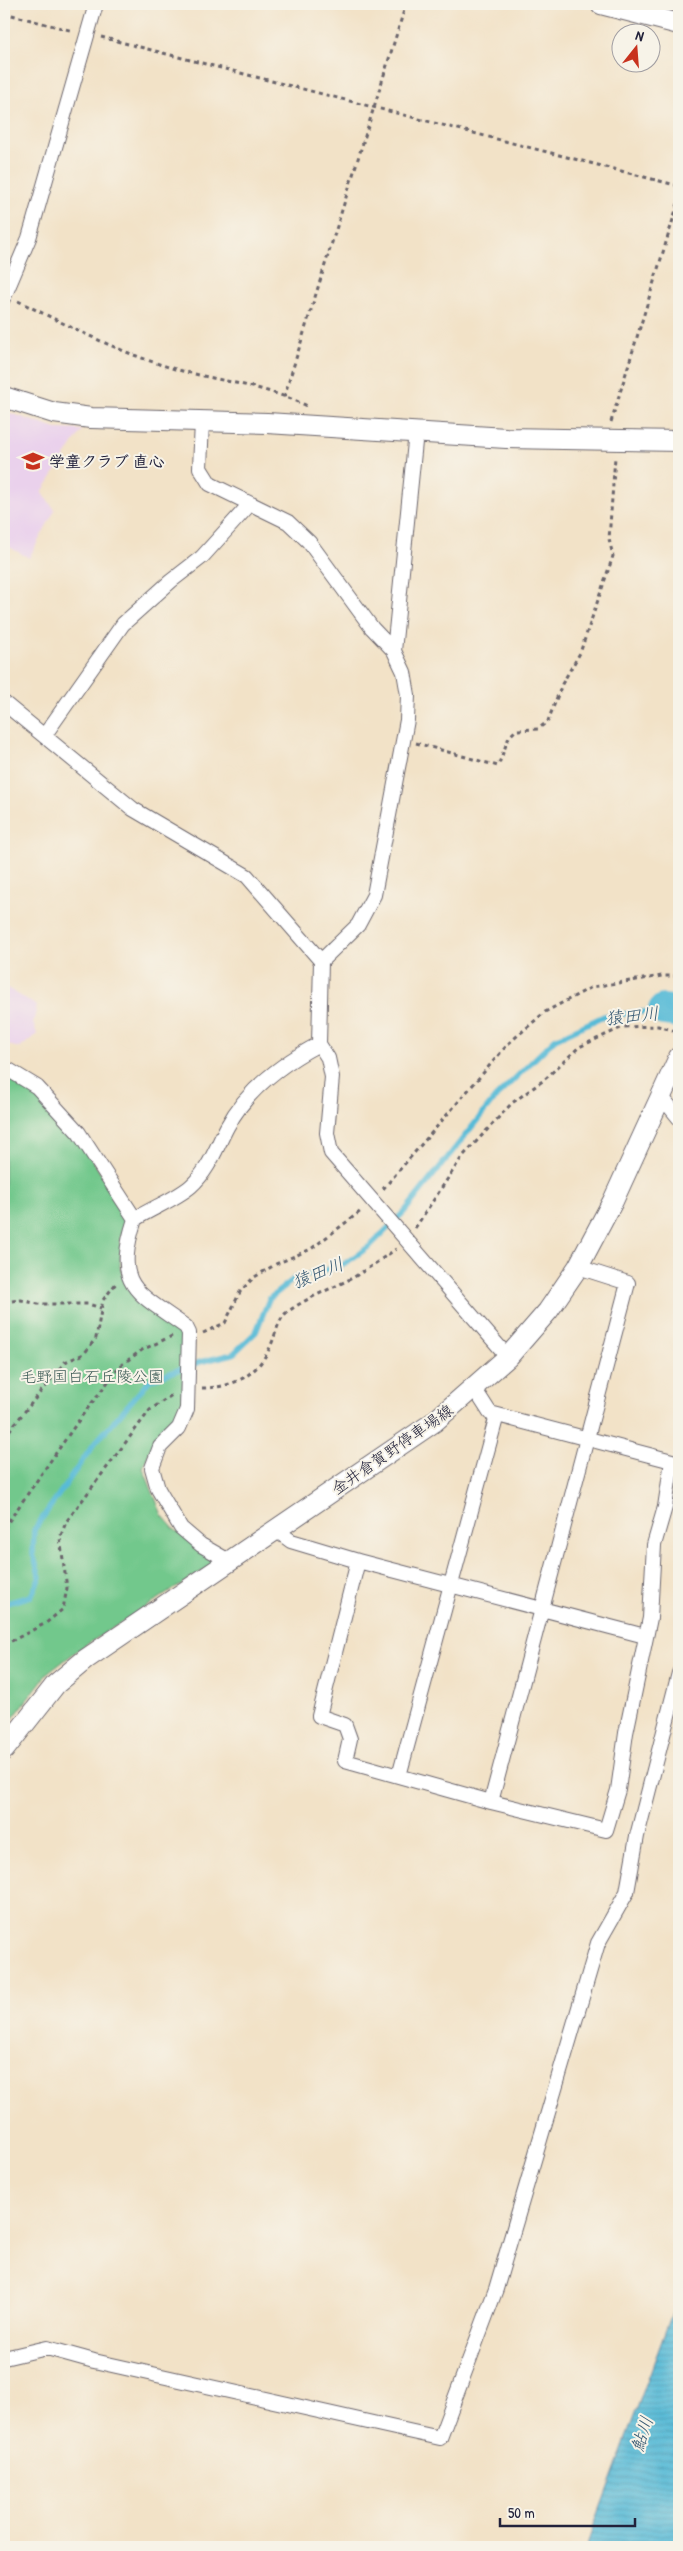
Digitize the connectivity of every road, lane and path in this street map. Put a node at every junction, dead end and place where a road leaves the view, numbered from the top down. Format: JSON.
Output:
{"nodes":[{"id":1,"x":96,"y":4,"type":"edge"},
{"id":2,"x":406,"y":4,"type":"edge"},
{"id":3,"x":601,"y":4,"type":"edge"},
{"id":4,"x":4,"y":13,"type":"edge"},
{"id":5,"x":679,"y":24,"type":"edge"},
{"id":6,"x":88,"y":34,"type":"junction"},
{"id":7,"x":372,"y":108,"type":"junction"},
{"id":8,"x":679,"y":186,"type":"edge"},
{"id":9,"x":679,"y":200,"type":"edge"},
{"id":10,"x":5,"y":296,"type":"edge"},
{"id":11,"x":4,"y":398,"type":"edge"},
{"id":12,"x":202,"y":421,"type":"junction"},
{"id":13,"x":416,"y":432,"type":"junction"},
{"id":14,"x":610,"y":441,"type":"junction"},
{"id":15,"x":679,"y":441,"type":"edge"},
{"id":16,"x":250,"y":504,"type":"junction"},
{"id":17,"x":394,"y":651,"type":"junction"},
{"id":18,"x":4,"y":703,"type":"edge"},
{"id":19,"x":44,"y":736,"type":"junction"},
{"id":20,"x":404,"y":739,"type":"junction"},
{"id":21,"x":321,"y":961,"type":"junction"},
{"id":22,"x":679,"y":976,"type":"edge"},
{"id":23,"x":679,"y":1032,"type":"edge"},
{"id":24,"x":319,"y":1044,"type":"junction"},
{"id":25,"x":679,"y":1057,"type":"edge"},
{"id":26,"x":4,"y":1067,"type":"edge"},
{"id":27,"x":661,"y":1096,"type":"junction"},
{"id":28,"x":679,"y":1118,"type":"edge"},
{"id":29,"x":372,"y":1202,"type":"junction"},
{"id":30,"x":135,"y":1219,"type":"junction"},
{"id":31,"x":408,"y":1242,"type":"junction"},
{"id":32,"x":578,"y":1267,"type":"junction"},
{"id":33,"x":126,"y":1269,"type":"junction"},
{"id":34,"x":4,"y":1302,"type":"edge"},
{"id":35,"x":102,"y":1308,"type":"junction"},
{"id":36,"x":190,"y":1333,"type":"junction"},
{"id":37,"x":508,"y":1357,"type":"junction"},
{"id":38,"x":188,"y":1388,"type":"junction"},
{"id":39,"x":474,"y":1388,"type":"junction"},
{"id":40,"x":497,"y":1415,"type":"junction"},
{"id":41,"x":4,"y":1437,"type":"edge"},
{"id":42,"x":587,"y":1438,"type":"junction"},
{"id":43,"x":4,"y":1528,"type":"edge"},
{"id":44,"x":276,"y":1530,"type":"junction"},
{"id":45,"x":229,"y":1561,"type":"junction"},
{"id":46,"x":358,"y":1561,"type":"junction"},
{"id":47,"x":452,"y":1585,"type":"junction"},
{"id":48,"x":541,"y":1609,"type":"junction"},
{"id":49,"x":645,"y":1636,"type":"junction"},
{"id":50,"x":4,"y":1645,"type":"edge"},
{"id":51,"x":679,"y":1674,"type":"edge"},
{"id":52,"x":4,"y":1750,"type":"edge"},
{"id":53,"x":399,"y":1776,"type":"junction"},
{"id":54,"x":491,"y":1802,"type":"junction"},
{"id":55,"x":4,"y":2358,"type":"edge"}],
"edges":[{"from":1,"to":6,"type":"street"},
{"from":2,"to":7,"type":"path"},
{"from":3,"to":5,"type":"main road"},
{"from":4,"to":6,"type":"path"},
{"from":6,"to":7,"type":"path"},
{"from":6,"to":10,"type":"street"},
{"from":7,"to":8,"type":"path"},
{"from":7,"to":10,"type":"path"},
{"from":9,"to":14,"type":"path"},
{"from":11,"to":12,"type":"main road"},
{"from":12,"to":13,"type":"main road"},
{"from":12,"to":16,"type":"street"},
{"from":13,"to":14,"type":"main road"},
{"from":13,"to":17,"type":"street"},
{"from":14,"to":15,"type":"main road"},
{"from":14,"to":20,"type":"path"},
{"from":16,"to":17,"type":"street"},
{"from":16,"to":19,"type":"street"},
{"from":17,"to":20,"type":"street"},
{"from":18,"to":19,"type":"street"},
{"from":19,"to":21,"type":"street"},
{"from":20,"to":21,"type":"street"},
{"from":21,"to":24,"type":"street"},
{"from":22,"to":29,"type":"path"},
{"from":23,"to":31,"type":"path"},
{"from":24,"to":29,"type":"street"},
{"from":24,"to":30,"type":"street"},
{"from":25,"to":27,"type":"main road","name":"金井倉賀野停車場線"},
{"from":26,"to":30,"type":"street"},
{"from":27,"to":28,"type":"street"},
{"from":27,"to":32,"type":"main road","name":"金井倉賀野停車場線"},
{"from":29,"to":31,"type":"street"},
{"from":29,"to":36,"type":"path"},
{"from":30,"to":33,"type":"street"},
{"from":31,"to":37,"type":"street"},
{"from":31,"to":38,"type":"path"},
{"from":32,"to":37,"type":"main road","name":"金井倉賀野停車場線"},
{"from":32,"to":42,"type":"street"},
{"from":33,"to":35,"type":"path"},
{"from":33,"to":36,"type":"street"},
{"from":34,"to":35,"type":"path"},
{"from":35,"to":41,"type":"path"},
{"from":36,"to":38,"type":"street"},
{"from":36,"to":43,"type":"path"},
{"from":37,"to":39,"type":"main road","name":"金井倉賀野停車場線"},
{"from":38,"to":45,"type":"street"},
{"from":38,"to":50,"type":"path"},
{"from":39,"to":40,"type":"street"},
{"from":39,"to":44,"type":"main road","name":"金井倉賀野停車場線"},
{"from":40,"to":42,"type":"street"},
{"from":40,"to":47,"type":"street"},
{"from":42,"to":48,"type":"street"},
{"from":42,"to":49,"type":"street"},
{"from":44,"to":45,"type":"main road","name":"金井倉賀野停車場線"},
{"from":44,"to":46,"type":"street"},
{"from":45,"to":52,"type":"main road","name":"金井倉賀野停車場線"},
{"from":46,"to":47,"type":"street"},
{"from":46,"to":53,"type":"street"},
{"from":47,"to":48,"type":"street"},
{"from":47,"to":53,"type":"street"},
{"from":48,"to":49,"type":"street"},
{"from":48,"to":54,"type":"street"},
{"from":49,"to":54,"type":"street"},
{"from":51,"to":55,"type":"street"},
{"from":53,"to":54,"type":"street"}]}
